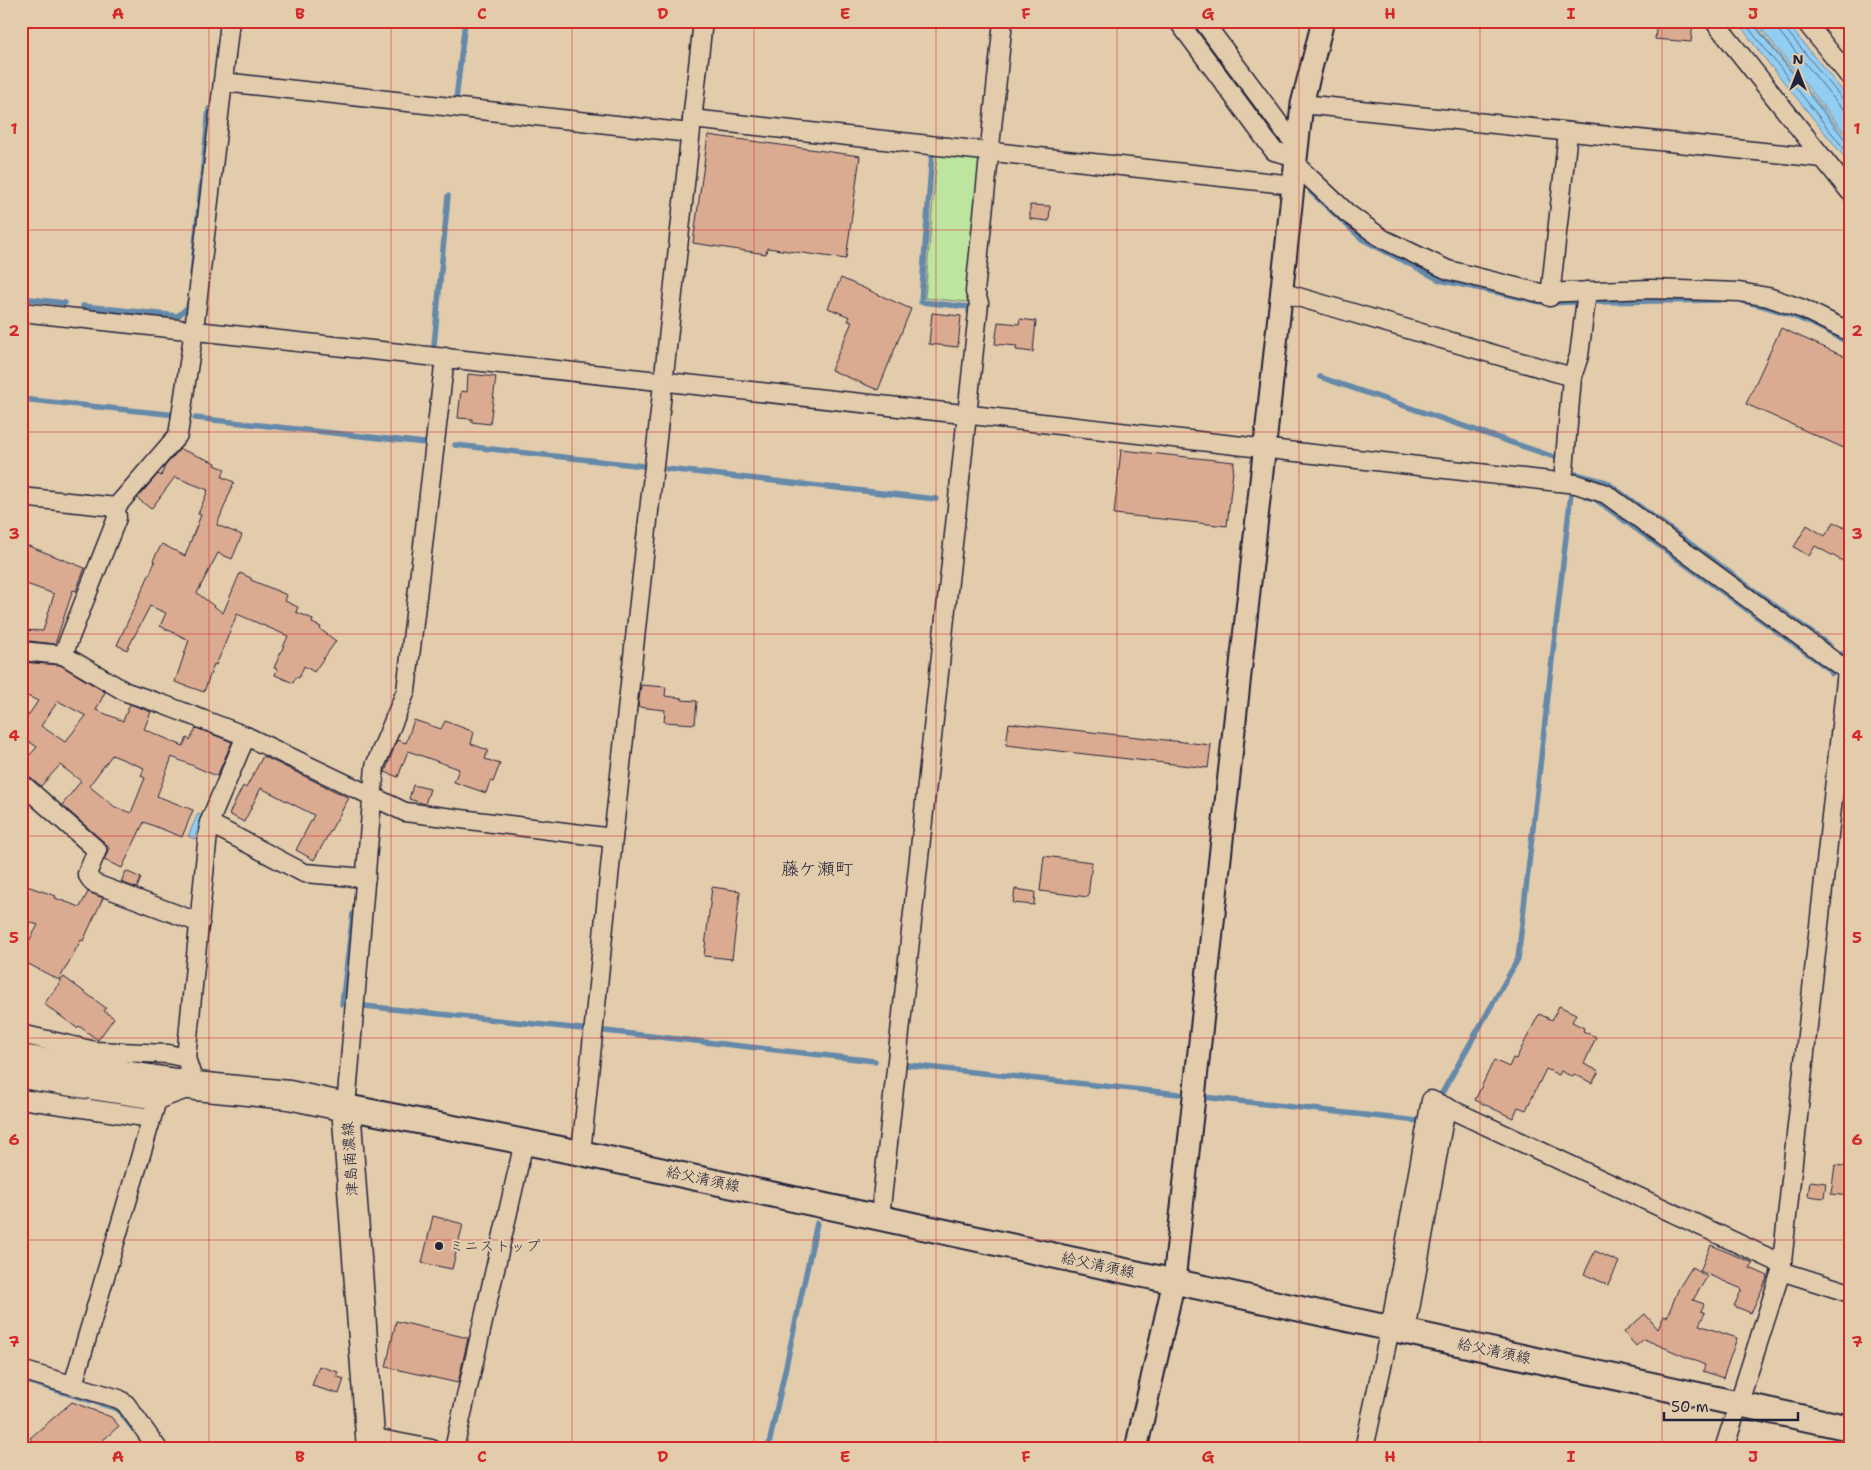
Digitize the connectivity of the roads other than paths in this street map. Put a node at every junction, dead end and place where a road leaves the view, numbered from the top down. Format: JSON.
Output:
{"nodes":[{"id":1,"x":230,"y":21,"type":"edge"},
{"id":2,"x":703,"y":21,"type":"edge"},
{"id":3,"x":1004,"y":21,"type":"edge"},
{"id":4,"x":1178,"y":21,"type":"edge"},
{"id":5,"x":1203,"y":21,"type":"edge"},
{"id":6,"x":1323,"y":21,"type":"edge"},
{"id":7,"x":1714,"y":21,"type":"edge"},
{"id":8,"x":1804,"y":21,"type":"edge"},
{"id":9,"x":1850,"y":77,"type":"edge"},
{"id":10,"x":223,"y":82,"type":"junction"},
{"id":11,"x":1302,"y":104,"type":"junction"},
{"id":12,"x":691,"y":126,"type":"junction"},
{"id":13,"x":1568,"y":132,"type":"junction"},
{"id":14,"x":990,"y":152,"type":"junction"},
{"id":15,"x":1822,"y":158,"type":"junction"},
{"id":16,"x":1296,"y":163,"type":"junction"},
{"id":17,"x":1850,"y":192,"type":"edge"},
{"id":18,"x":1587,"y":291,"type":"junction"},
{"id":19,"x":1281,"y":292,"type":"junction"},
{"id":20,"x":1551,"y":295,"type":"junction"},
{"id":21,"x":21,"y":312,"type":"edge"},
{"id":22,"x":194,"y":330,"type":"junction"},
{"id":23,"x":1850,"y":332,"type":"edge"},
{"id":24,"x":445,"y":358,"type":"junction"},
{"id":25,"x":1572,"y":377,"type":"junction"},
{"id":26,"x":663,"y":382,"type":"junction"},
{"id":27,"x":968,"y":415,"type":"junction"},
{"id":28,"x":1264,"y":449,"type":"junction"},
{"id":29,"x":1563,"y":482,"type":"junction"},
{"id":30,"x":21,"y":497,"type":"edge"},
{"id":31,"x":116,"y":507,"type":"junction"},
{"id":32,"x":21,"y":651,"type":"edge"},
{"id":33,"x":62,"y":655,"type":"junction"},
{"id":34,"x":1848,"y":672,"type":"edge"},
{"id":35,"x":246,"y":736,"type":"junction"},
{"id":36,"x":21,"y":784,"type":"edge"},
{"id":37,"x":372,"y":798,"type":"junction"},
{"id":38,"x":209,"y":823,"type":"junction"},
{"id":39,"x":613,"y":838,"type":"junction"},
{"id":40,"x":366,"y":878,"type":"junction"},
{"id":41,"x":200,"y":923,"type":"junction"},
{"id":42,"x":21,"y":1034,"type":"edge"},
{"id":43,"x":186,"y":1058,"type":"junction"},
{"id":44,"x":21,"y":1059,"type":"edge"},
{"id":45,"x":21,"y":1080,"type":"edge"},
{"id":46,"x":195,"y":1086,"type":"junction"},
{"id":47,"x":21,"y":1099,"type":"edge"},
{"id":48,"x":157,"y":1100,"type":"junction"},
{"id":49,"x":346,"y":1107,"type":"junction"},
{"id":50,"x":151,"y":1118,"type":"junction"},
{"id":51,"x":524,"y":1142,"type":"junction"},
{"id":52,"x":581,"y":1153,"type":"junction"},
{"id":53,"x":880,"y":1217,"type":"junction"},
{"id":54,"x":1781,"y":1268,"type":"junction"},
{"id":55,"x":1174,"y":1281,"type":"junction"},
{"id":56,"x":1850,"y":1293,"type":"edge"},
{"id":57,"x":1398,"y":1330,"type":"junction"},
{"id":58,"x":21,"y":1370,"type":"edge"},
{"id":59,"x":73,"y":1385,"type":"junction"},
{"id":60,"x":1738,"y":1404,"type":"junction"},
{"id":61,"x":1850,"y":1428,"type":"edge"},
{"id":62,"x":370,"y":1443,"type":"edge"},
{"id":63,"x":158,"y":1449,"type":"edge"},
{"id":64,"x":432,"y":1449,"type":"edge"},
{"id":65,"x":454,"y":1449,"type":"edge"},
{"id":66,"x":1136,"y":1449,"type":"edge"},
{"id":67,"x":1364,"y":1449,"type":"edge"},
{"id":68,"x":1724,"y":1449,"type":"edge"}],
"edges":[{"from":1,"to":10,"type":"street"},
{"from":2,"to":12,"type":"street"},
{"from":3,"to":14,"type":"street"},
{"from":4,"to":16,"type":"street"},
{"from":5,"to":16,"type":"street"},
{"from":6,"to":11,"type":"street"},
{"from":7,"to":15,"type":"street"},
{"from":8,"to":9,"type":"street"},
{"from":10,"to":12,"type":"street"},
{"from":10,"to":22,"type":"street"},
{"from":11,"to":13,"type":"street"},
{"from":11,"to":16,"type":"street"},
{"from":12,"to":14,"type":"street"},
{"from":12,"to":26,"type":"street"},
{"from":13,"to":15,"type":"street"},
{"from":13,"to":20,"type":"street"},
{"from":14,"to":16,"type":"street"},
{"from":14,"to":27,"type":"street"},
{"from":15,"to":17,"type":"street"},
{"from":16,"to":19,"type":"street"},
{"from":16,"to":20,"type":"street"},
{"from":18,"to":20,"type":"street"},
{"from":18,"to":23,"type":"street"},
{"from":18,"to":25,"type":"street"},
{"from":19,"to":25,"type":"street"},
{"from":19,"to":28,"type":"street"},
{"from":21,"to":22,"type":"street"},
{"from":22,"to":24,"type":"street"},
{"from":22,"to":31,"type":"street"},
{"from":24,"to":26,"type":"street"},
{"from":24,"to":37,"type":"street"},
{"from":25,"to":29,"type":"street"},
{"from":26,"to":27,"type":"street"},
{"from":26,"to":39,"type":"street"},
{"from":27,"to":28,"type":"street"},
{"from":27,"to":53,"type":"street"},
{"from":28,"to":29,"type":"street"},
{"from":28,"to":55,"type":"street"},
{"from":29,"to":34,"type":"street"},
{"from":30,"to":31,"type":"street"},
{"from":31,"to":33,"type":"street"},
{"from":32,"to":33,"type":"street"},
{"from":33,"to":35,"type":"street"},
{"from":34,"to":54,"type":"street"},
{"from":35,"to":37,"type":"street"},
{"from":35,"to":38,"type":"street"},
{"from":36,"to":41,"type":"street"},
{"from":37,"to":39,"type":"street"},
{"from":37,"to":40,"type":"street"},
{"from":38,"to":40,"type":"street"},
{"from":38,"to":41,"type":"street"},
{"from":39,"to":52,"type":"street"},
{"from":40,"to":49,"type":"street"},
{"from":41,"to":43,"type":"street"},
{"from":42,"to":43,"type":"street"},
{"from":43,"to":46,"type":"street"},
{"from":44,"to":46,"type":"main road","name":"津島南濃線"},
{"from":45,"to":48,"type":"street"},
{"from":46,"to":48,"type":"street"},
{"from":46,"to":49,"type":"main road","name":"津島南濃線"},
{"from":47,"to":50,"type":"street"},
{"from":48,"to":50,"type":"street"},
{"from":49,"to":51,"type":"main road","name":"給父清須線"},
{"from":49,"to":62,"type":"main road","name":"津島南濃線"},
{"from":50,"to":59,"type":"street"},
{"from":51,"to":52,"type":"main road","name":"給父清須線"},
{"from":51,"to":65,"type":"street"},
{"from":52,"to":53,"type":"main road","name":"給父清須線"},
{"from":53,"to":55,"type":"main road","name":"給父清須線"},
{"from":54,"to":56,"type":"street"},
{"from":54,"to":57,"type":"street"},
{"from":54,"to":60,"type":"street"},
{"from":55,"to":57,"type":"main road","name":"給父清須線"},
{"from":55,"to":66,"type":"street"},
{"from":57,"to":60,"type":"main road","name":"給父清須線"},
{"from":57,"to":67,"type":"street"},
{"from":58,"to":59,"type":"street"},
{"from":59,"to":63,"type":"street"},
{"from":60,"to":61,"type":"main road","name":"給父清須線"},
{"from":60,"to":68,"type":"street"},
{"from":62,"to":64,"type":"street"}]}
